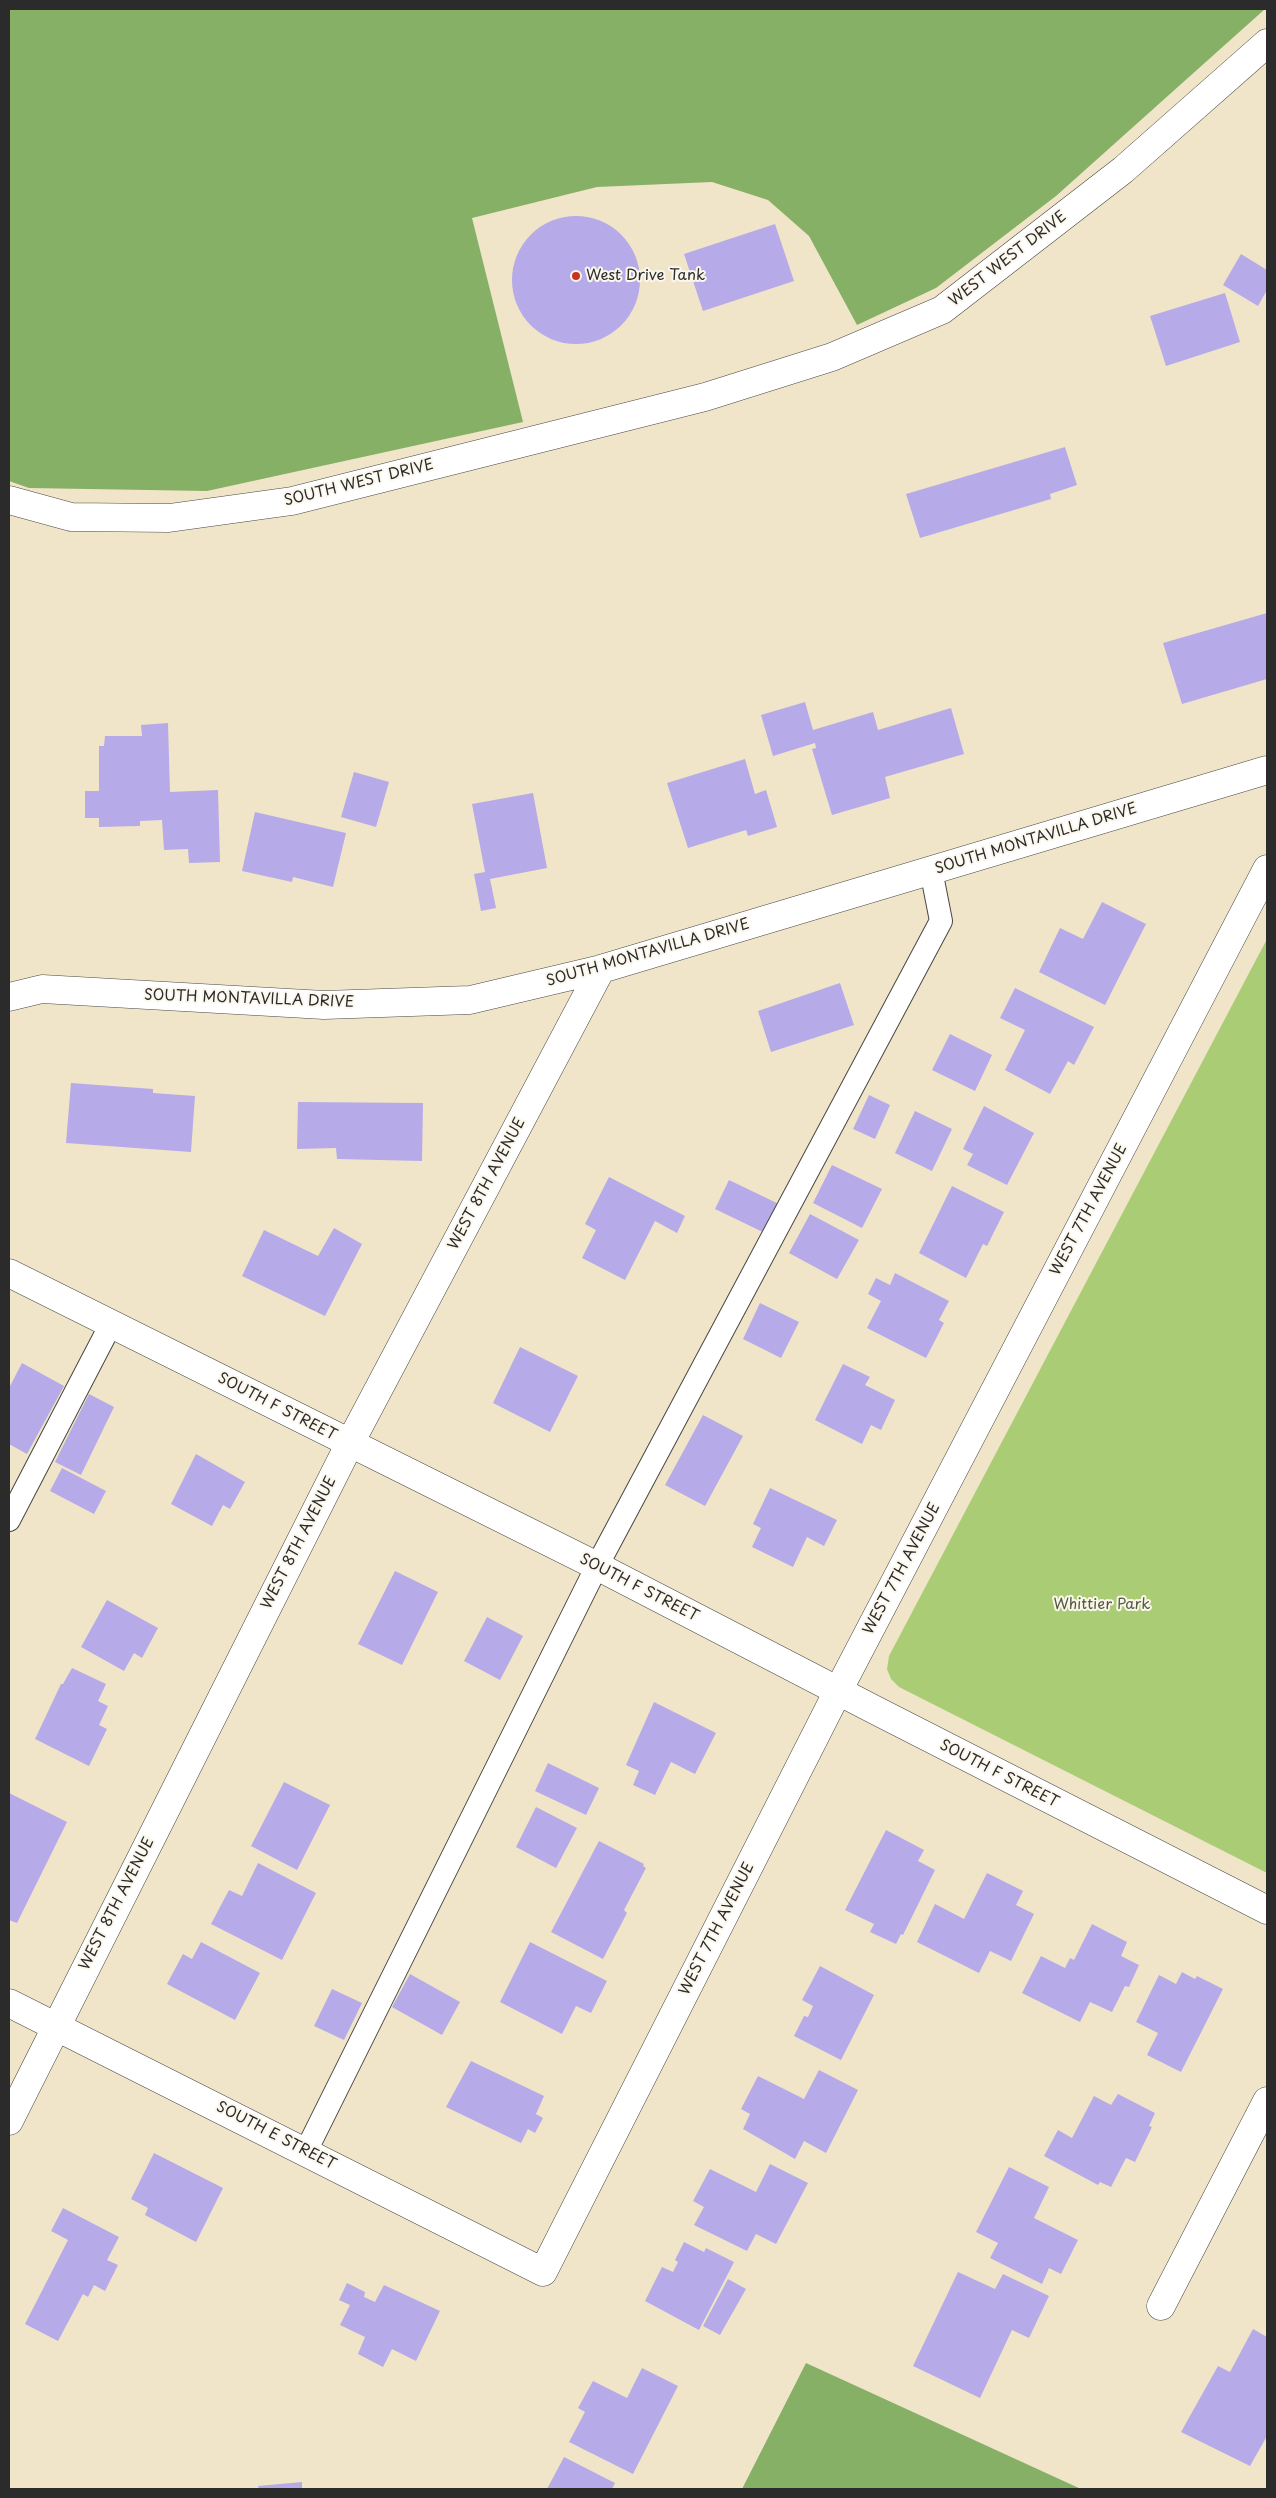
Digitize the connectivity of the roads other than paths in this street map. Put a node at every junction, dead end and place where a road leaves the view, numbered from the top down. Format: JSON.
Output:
{"nodes":[{"id":1,"x":1267,"y":43,"type":"edge"},
{"id":2,"x":704,"y":397,"type":"joint"},
{"id":3,"x":9,"y":500,"type":"edge"},
{"id":4,"x":1267,"y":770,"type":"edge"},
{"id":5,"x":1267,"y":869,"type":"edge"},
{"id":6,"x":930,"y":870,"type":"junction"},
{"id":7,"x":601,"y":969,"type":"junction"},
{"id":8,"x":9,"y":997,"type":"edge"},
{"id":9,"x":9,"y":1273,"type":"edge"},
{"id":10,"x":111,"y":1324,"type":"junction"},
{"id":11,"x":350,"y":1443,"type":"junction"},
{"id":12,"x":9,"y":1520,"type":"edge"},
{"id":13,"x":597,"y":1566,"type":"junction"},
{"id":14,"x":838,"y":1691,"type":"junction"},
{"id":15,"x":1267,"y":1910,"type":"edge"},
{"id":16,"x":9,"y":2003,"type":"edge"},
{"id":17,"x":56,"y":2026,"type":"junction"},
{"id":18,"x":1267,"y":2101,"type":"edge"},
{"id":19,"x":9,"y":2121,"type":"edge"},
{"id":20,"x":306,"y":2151,"type":"junction"},
{"id":21,"x":543,"y":2272,"type":"joint"},
{"id":22,"x":1161,"y":2306,"type":"dead end"}],
"edges":[{"from":1,"to":2,"type":"street","name":"WEST WEST DRIVE"},
{"from":2,"to":3,"type":"street","name":"SOUTH WEST DRIVE"},
{"from":4,"to":6,"type":"street","name":"SOUTH MONTAVILLA DRIVE"},
{"from":5,"to":14,"type":"street","name":"WEST 7TH AVENUE"},
{"from":6,"to":7,"type":"street","name":"SOUTH MONTAVILLA DRIVE"},
{"from":6,"to":13,"type":"lane"},
{"from":7,"to":8,"type":"street","name":"SOUTH MONTAVILLA DRIVE"},
{"from":7,"to":11,"type":"street","name":"WEST 8TH AVENUE"},
{"from":9,"to":10,"type":"street","name":"SOUTH F STREET"},
{"from":10,"to":11,"type":"street","name":"SOUTH F STREET"},
{"from":10,"to":12,"type":"lane"},
{"from":11,"to":13,"type":"street","name":"SOUTH F STREET"},
{"from":11,"to":17,"type":"street","name":"WEST 8TH AVENUE"},
{"from":13,"to":14,"type":"street","name":"SOUTH F STREET"},
{"from":13,"to":20,"type":"lane"},
{"from":14,"to":15,"type":"street","name":"SOUTH F STREET"},
{"from":14,"to":21,"type":"street","name":"WEST 7TH AVENUE"},
{"from":16,"to":17,"type":"street","name":"SOUTH E STREET"},
{"from":17,"to":19,"type":"street","name":"WEST 8TH AVENUE"},
{"from":17,"to":20,"type":"street","name":"SOUTH E STREET"},
{"from":18,"to":22,"type":"street"},
{"from":20,"to":21,"type":"street","name":"SOUTH E STREET"}]}
